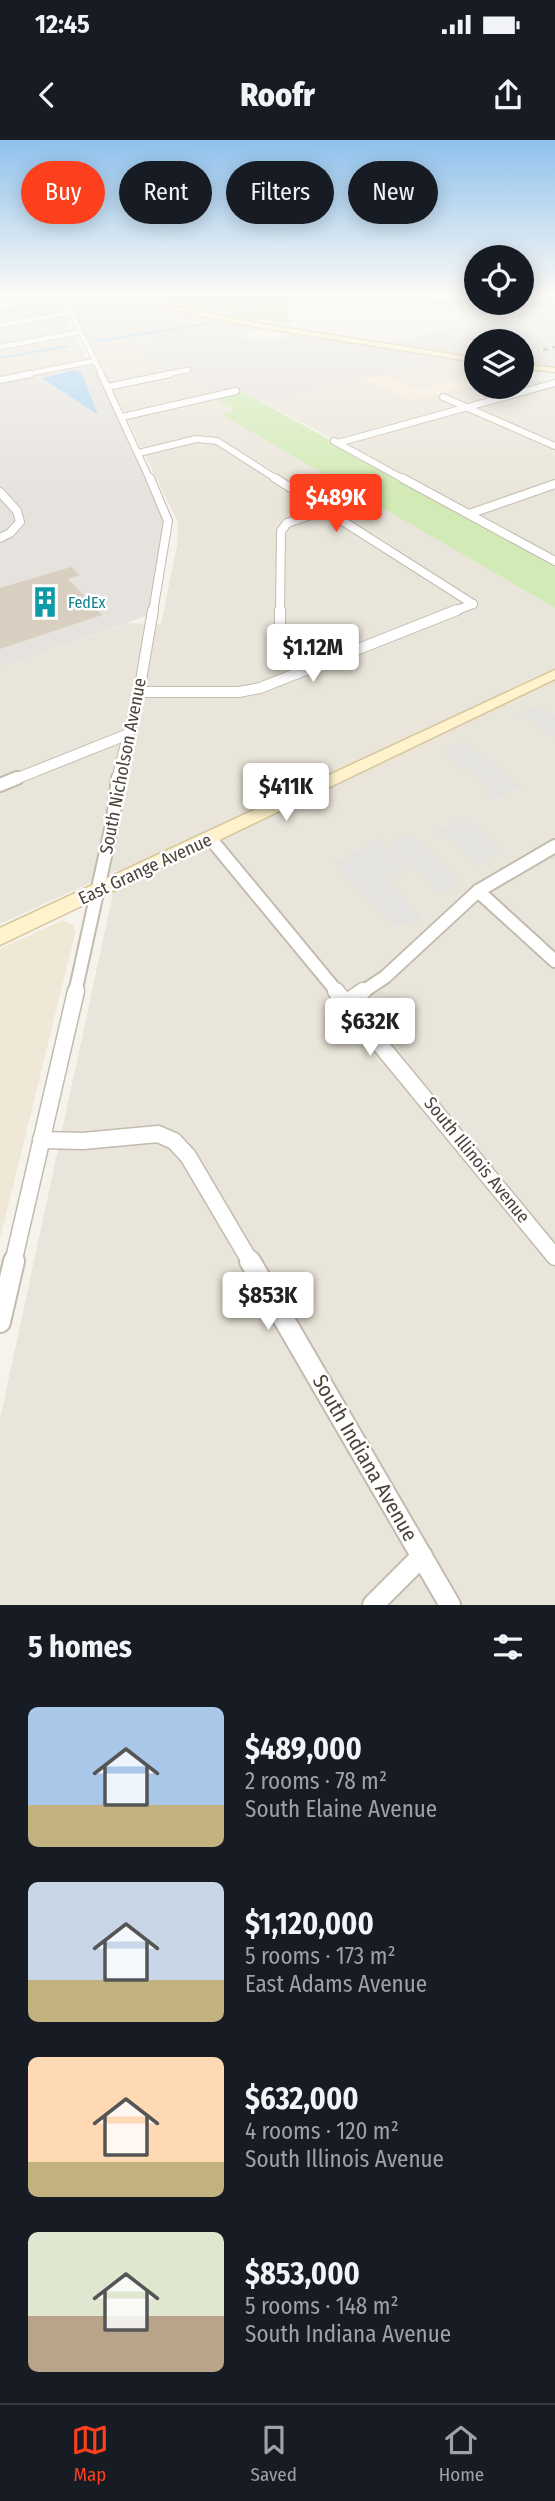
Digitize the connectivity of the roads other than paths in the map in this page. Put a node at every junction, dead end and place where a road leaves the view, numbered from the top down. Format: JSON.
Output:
{"nodes":[{"id":1,"x":94,"y":361,"type":"joint"},
{"id":2,"x":534,"y":367,"type":"edge"},
{"id":3,"x":188,"y":370,"type":"dead end"},
{"id":4,"x":555,"y":370,"type":"edge"},
{"id":5,"x":0,"y":380,"type":"edge"},
{"id":6,"x":555,"y":383,"type":"edge"},
{"id":7,"x":107,"y":387,"type":"junction"},
{"id":8,"x":236,"y":391,"type":"dead end"},
{"id":9,"x":443,"y":397,"type":"dead end"},
{"id":10,"x":468,"y":408,"type":"junction"},
{"id":11,"x":122,"y":416,"type":"junction"},
{"id":12,"x":555,"y":446,"type":"edge"},
{"id":13,"x":139,"y":453,"type":"junction"},
{"id":14,"x":555,"y":484,"type":"edge"},
{"id":15,"x":0,"y":492,"type":"edge"},
{"id":16,"x":326,"y":510,"type":"junction"},
{"id":17,"x":469,"y":514,"type":"junction"},
{"id":18,"x":0,"y":538,"type":"edge"},
{"id":19,"x":555,"y":561,"type":"edge"},
{"id":20,"x":309,"y":670,"type":"junction"},
{"id":21,"x":555,"y":674,"type":"edge"},
{"id":22,"x":139,"y":692,"type":"junction"},
{"id":23,"x":126,"y":735,"type":"junction"},
{"id":24,"x":0,"y":785,"type":"edge"},
{"id":25,"x":210,"y":838,"type":"junction"},
{"id":26,"x":555,"y":846,"type":"edge"},
{"id":27,"x":99,"y":890,"type":"junction"},
{"id":28,"x":478,"y":891,"type":"junction"},
{"id":29,"x":0,"y":937,"type":"edge"},
{"id":30,"x":555,"y":961,"type":"edge"},
{"id":31,"x":348,"y":1002,"type":"junction"},
{"id":32,"x":41,"y":1140,"type":"junction"},
{"id":33,"x":555,"y":1257,"type":"edge"},
{"id":34,"x":0,"y":1322,"type":"edge"},
{"id":35,"x":422,"y":1556,"type":"junction"},
{"id":36,"x":373,"y":1605,"type":"edge"},
{"id":37,"x":450,"y":1605,"type":"edge"}],
"edges":[{"from":1,"to":5,"type":"street"},
{"from":1,"to":7,"type":"street","name":"South Nicholson Avenue"},
{"from":2,"to":4,"type":"street"},
{"from":3,"to":7,"type":"street"},
{"from":6,"to":10,"type":"street"},
{"from":7,"to":11,"type":"street","name":"South Nicholson Avenue"},
{"from":8,"to":11,"type":"street"},
{"from":9,"to":10,"type":"street"},
{"from":10,"to":12,"type":"street"},
{"from":10,"to":17,"type":"street"},
{"from":11,"to":13,"type":"street","name":"South Nicholson Avenue"},
{"from":13,"to":16,"type":"street"},
{"from":13,"to":22,"type":"street","name":"South Nicholson Avenue"},
{"from":14,"to":17,"type":"street"},
{"from":15,"to":18,"type":"street"},
{"from":16,"to":20,"type":"street"},
{"from":16,"to":20,"type":"street"},
{"from":17,"to":19,"type":"street"},
{"from":20,"to":22,"type":"street"},
{"from":21,"to":25,"type":"street","name":"East Grange Avenue"},
{"from":22,"to":23,"type":"street","name":"South Nicholson Avenue"},
{"from":23,"to":24,"type":"street"},
{"from":23,"to":27,"type":"street","name":"South Nicholson Avenue"},
{"from":25,"to":27,"type":"street","name":"East Grange Avenue"},
{"from":25,"to":31,"type":"street","name":"South Illinois Avenue"},
{"from":26,"to":28,"type":"street"},
{"from":27,"to":29,"type":"street","name":"East Grange Avenue"},
{"from":27,"to":32,"type":"street","name":"South Nicholson Avenue"},
{"from":28,"to":30,"type":"street"},
{"from":28,"to":31,"type":"street"},
{"from":31,"to":33,"type":"street","name":"South Illinois Avenue"},
{"from":32,"to":34,"type":"street","name":"South Nicholson Avenue"},
{"from":32,"to":35,"type":"street","name":"South Indiana Avenue"},
{"from":35,"to":36,"type":"street"},
{"from":35,"to":37,"type":"street","name":"South Indiana Avenue"}]}
